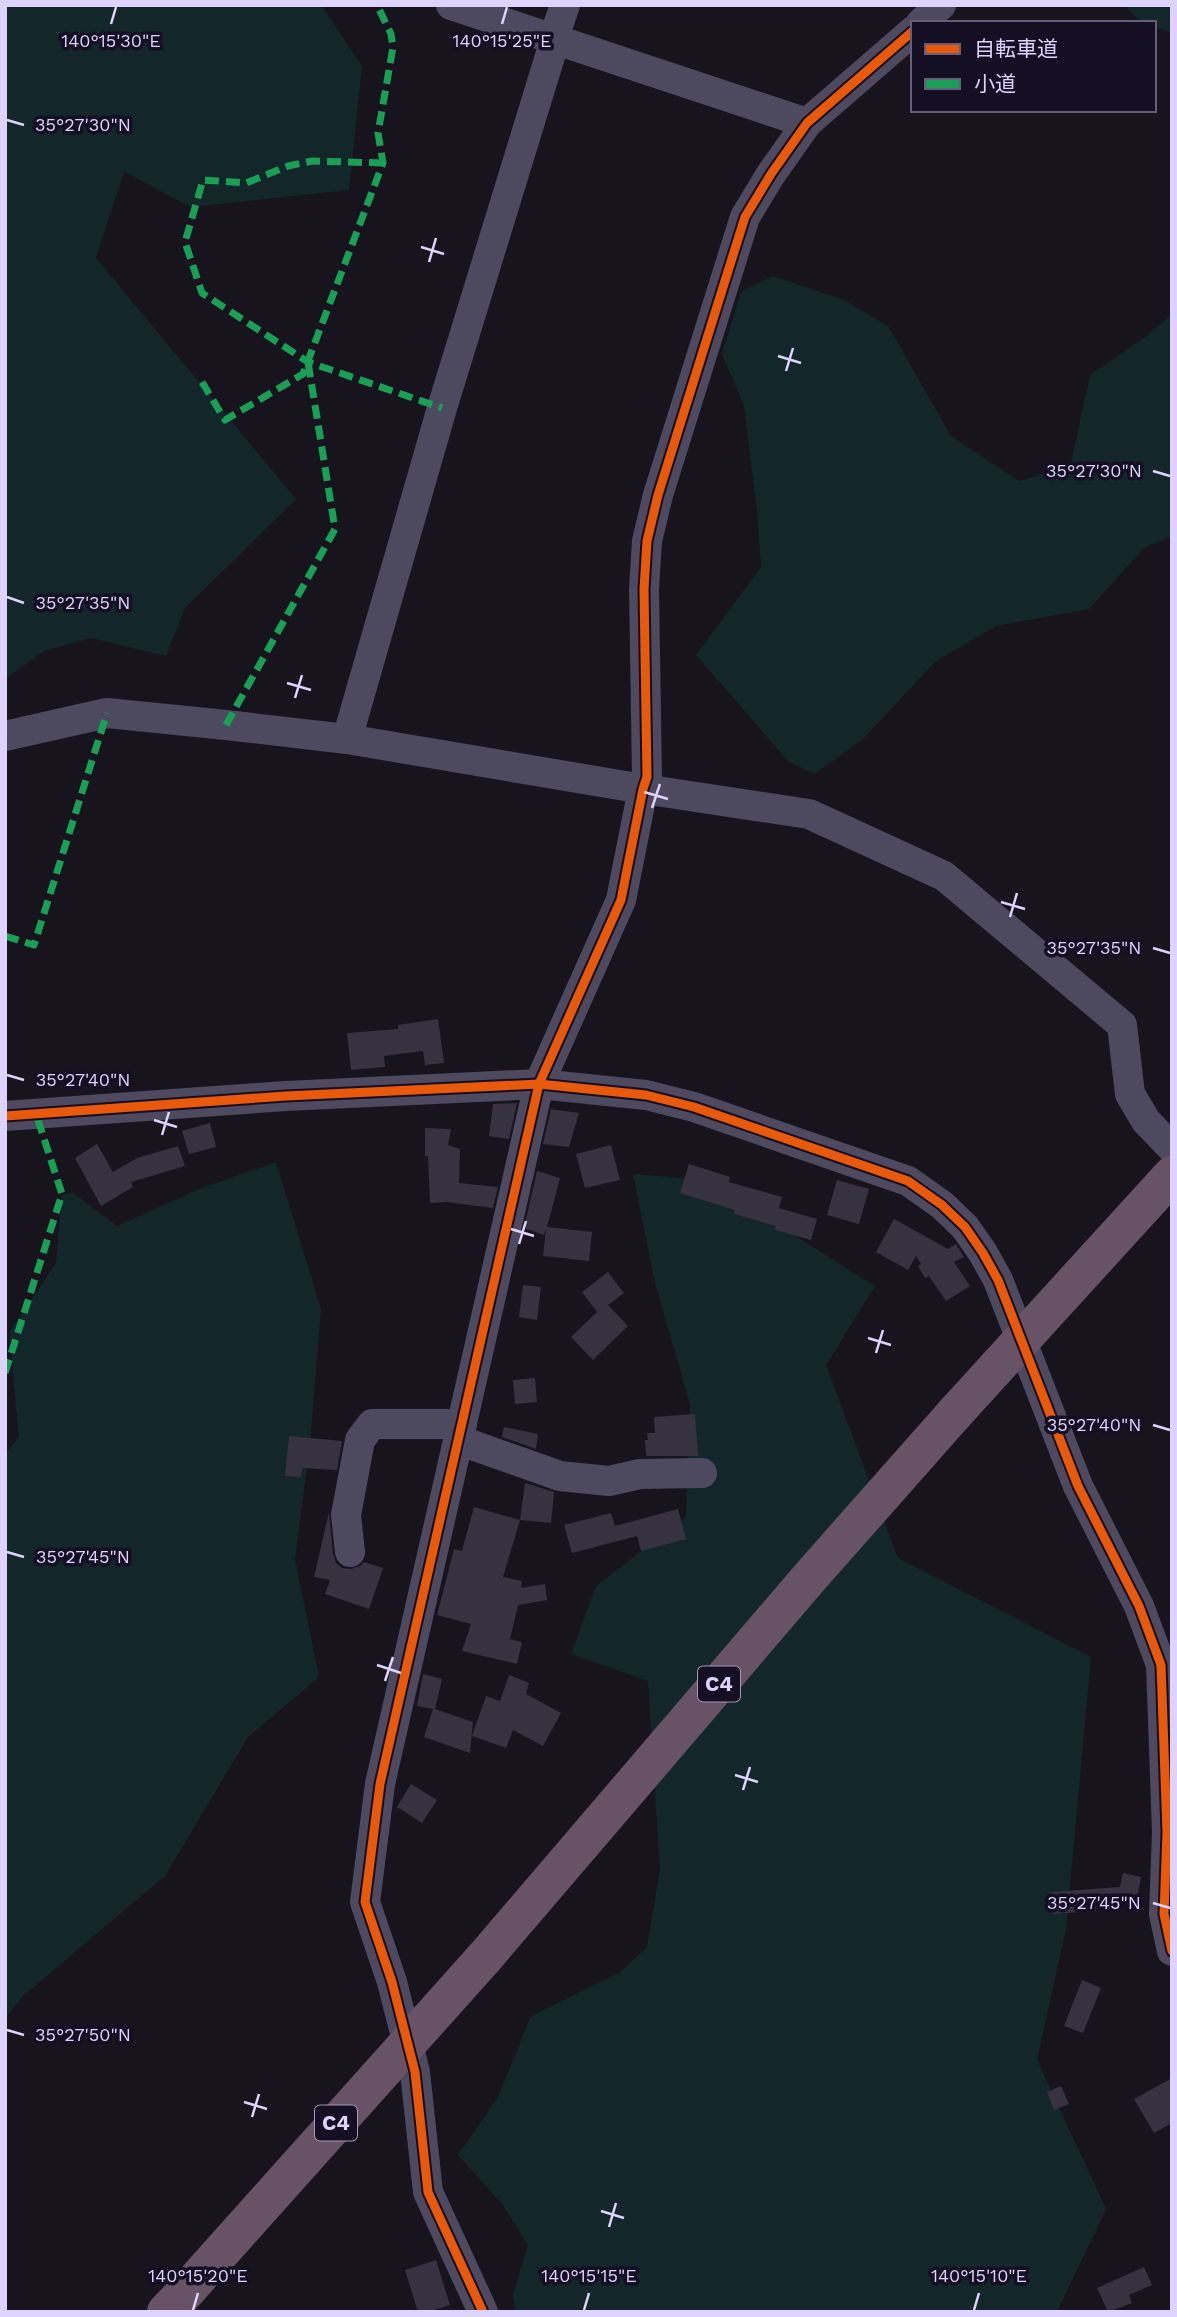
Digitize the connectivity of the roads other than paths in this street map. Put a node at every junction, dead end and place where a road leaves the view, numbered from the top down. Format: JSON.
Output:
{"nodes":[{"id":1,"x":452,"y":5,"type":"edge"},
{"id":2,"x":565,"y":5,"type":"edge"},
{"id":3,"x":941,"y":5,"type":"edge"},
{"id":4,"x":923,"y":21,"type":"edge"},
{"id":5,"x":911,"y":33,"type":"edge"},
{"id":6,"x":554,"y":40,"type":"junction"},
{"id":7,"x":807,"y":123,"type":"junction"},
{"id":8,"x":5,"y":736,"type":"edge"},
{"id":9,"x":347,"y":739,"type":"junction"},
{"id":10,"x":643,"y":789,"type":"junction"},
{"id":11,"x":539,"y":1084,"type":"junction"},
{"id":12,"x":5,"y":1116,"type":"edge"},
{"id":13,"x":1172,"y":1148,"type":"edge"},
{"id":14,"x":1172,"y":1175,"type":"edge"},
{"id":15,"x":460,"y":1432,"type":"junction"},
{"id":16,"x":702,"y":1473,"type":"dead end"},
{"id":17,"x":350,"y":1552,"type":"dead end"},
{"id":18,"x":1172,"y":1951,"type":"edge"},
{"id":19,"x":177,"y":2300,"type":"edge"},
{"id":20,"x":483,"y":2312,"type":"edge"}],
"edges":[{"from":1,"to":6,"type":"street"},
{"from":2,"to":6,"type":"street"},
{"from":3,"to":4,"type":"street"},
{"from":5,"to":7,"type":"street"},
{"from":6,"to":7,"type":"street"},
{"from":6,"to":9,"type":"street"},
{"from":7,"to":10,"type":"street"},
{"from":8,"to":9,"type":"street"},
{"from":9,"to":10,"type":"street"},
{"from":10,"to":11,"type":"street"},
{"from":10,"to":13,"type":"street"},
{"from":11,"to":12,"type":"street"},
{"from":11,"to":15,"type":"street"},
{"from":11,"to":18,"type":"street"},
{"from":14,"to":19,"type":"highway","number":"C4","bridge":true},
{"from":15,"to":16,"type":"street"},
{"from":15,"to":17,"type":"street"},
{"from":15,"to":20,"type":"street"}]}
